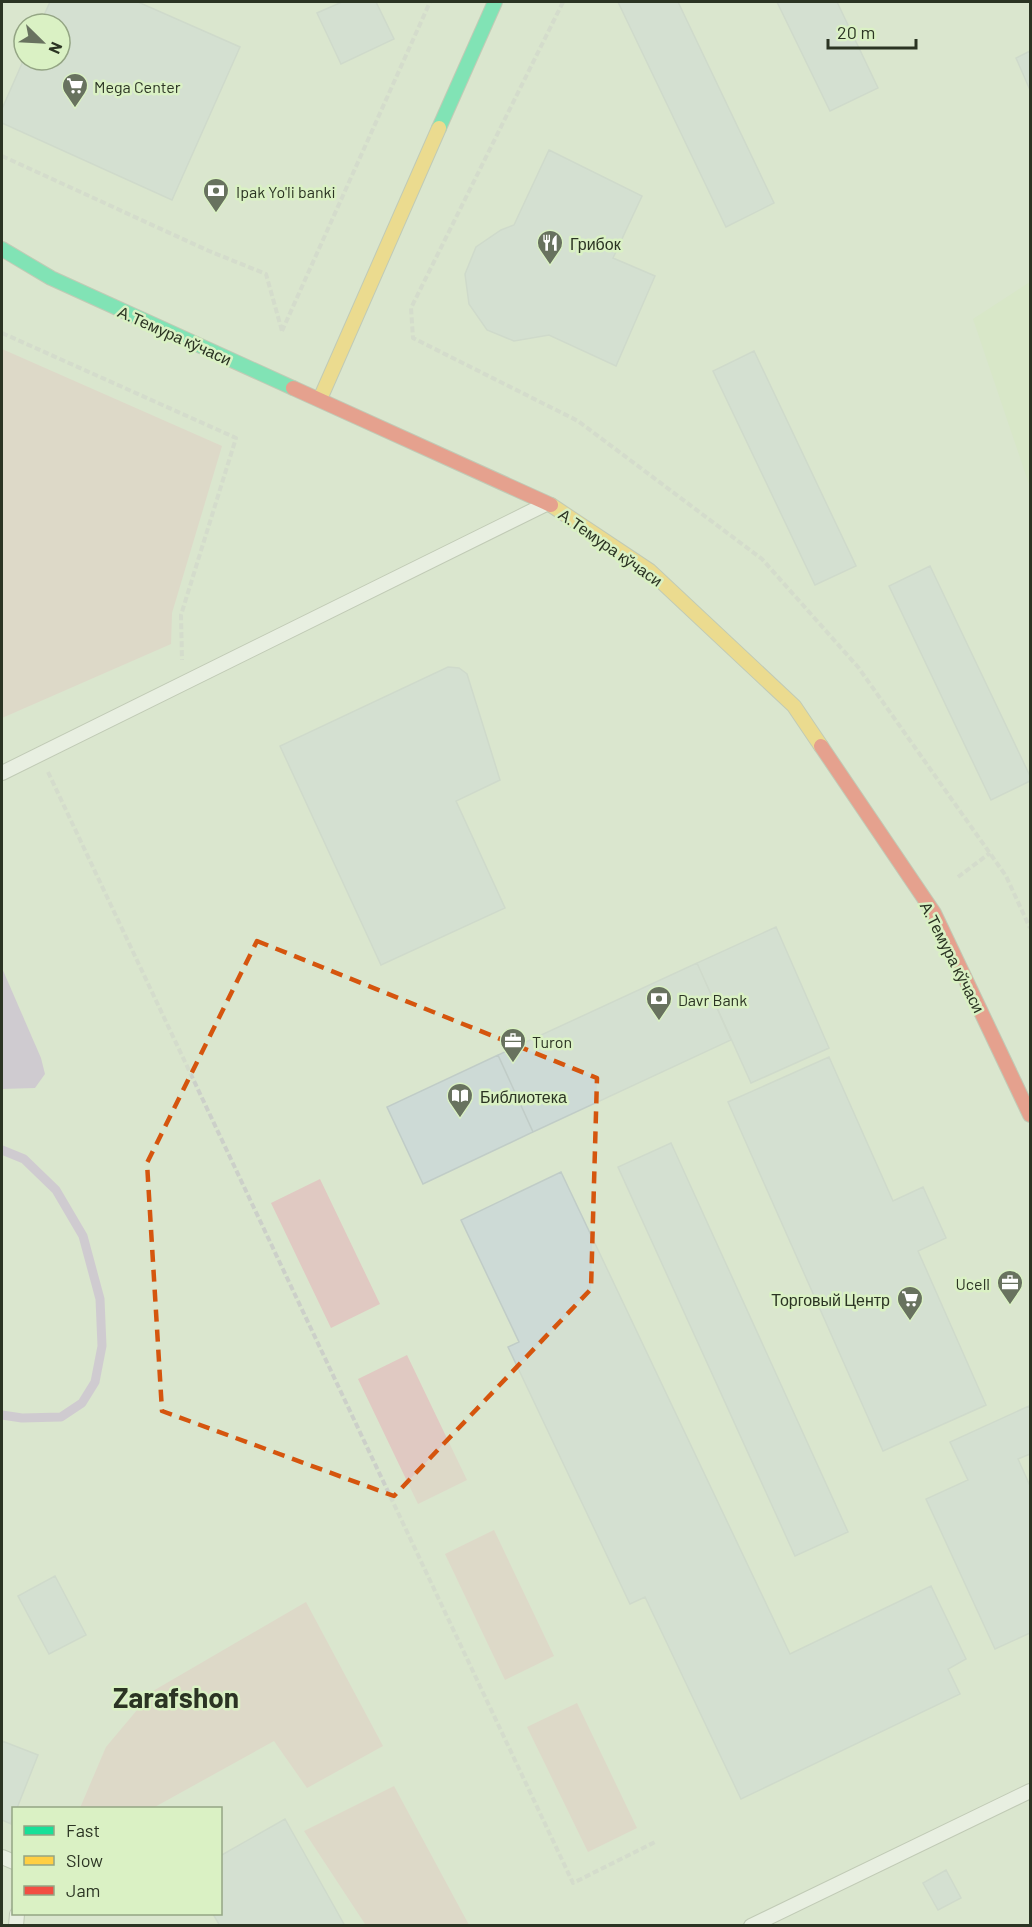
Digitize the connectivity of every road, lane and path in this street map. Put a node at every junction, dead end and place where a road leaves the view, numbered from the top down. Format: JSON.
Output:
{"nodes":[{"id":1,"x":430,"y":2,"type":"edge"},
{"id":2,"x":495,"y":2,"type":"edge"},
{"id":3,"x":563,"y":2,"type":"edge"},
{"id":4,"x":2,"y":156,"type":"edge"},
{"id":5,"x":2,"y":249,"type":"edge"},
{"id":6,"x":2,"y":333,"type":"edge"},
{"id":7,"x":320,"y":399,"type":"junction"},
{"id":8,"x":548,"y":503,"type":"junction"},
{"id":9,"x":182,"y":684,"type":"junction"},
{"id":10,"x":40,"y":754,"type":"junction"},
{"id":11,"x":2,"y":773,"type":"edge"},
{"id":12,"x":990,"y":853,"type":"junction"},
{"id":13,"x":958,"y":877,"type":"dead end"},
{"id":14,"x":1030,"y":928,"type":"edge"},
{"id":15,"x":1030,"y":1115,"type":"edge"},
{"id":16,"x":1030,"y":1791,"type":"edge"},
{"id":17,"x":657,"y":1841,"type":"dead end"},
{"id":18,"x":751,"y":1926,"type":"edge"}],
"edges":[{"from":1,"to":4,"type":"path"},
{"from":2,"to":7,"type":"street"},
{"from":3,"to":12,"type":"path"},
{"from":5,"to":7,"type":"street","name":"А.Темура кўчаси"},
{"from":6,"to":9,"type":"path"},
{"from":7,"to":8,"type":"street","name":"А.Темура кўчаси"},
{"from":8,"to":9,"type":"lane"},
{"from":8,"to":15,"type":"street","name":"А.Темура кўчаси"},
{"from":9,"to":10,"type":"lane"},
{"from":10,"to":11,"type":"lane"},
{"from":10,"to":17,"type":"path"},
{"from":12,"to":13,"type":"path"},
{"from":12,"to":14,"type":"path"},
{"from":16,"to":18,"type":"lane"}]}
